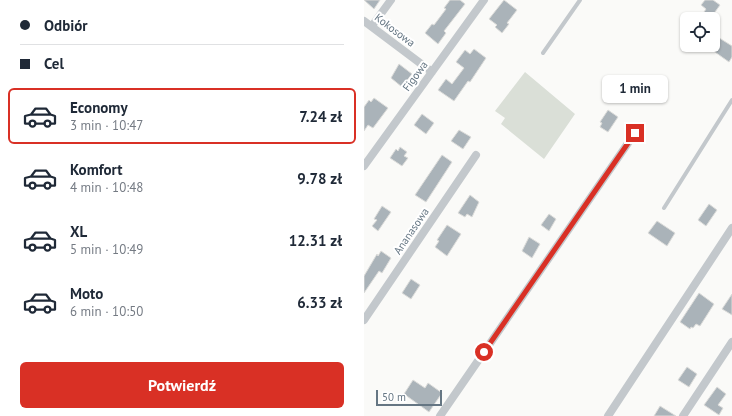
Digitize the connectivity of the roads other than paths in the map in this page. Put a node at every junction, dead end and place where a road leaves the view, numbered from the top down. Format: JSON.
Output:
{"nodes":[{"id":1,"x":391,"y":0,"type":"edge"},
{"id":2,"x":484,"y":0,"type":"edge"},
{"id":3,"x":580,"y":0,"type":"edge"},
{"id":4,"x":364,"y":21,"type":"edge"},
{"id":5,"x":372,"y":26,"type":"junction"},
{"id":6,"x":543,"y":53,"type":"dead end"},
{"id":7,"x":432,"y":72,"type":"junction"},
{"id":8,"x":732,"y":100,"type":"edge"},
{"id":9,"x":635,"y":133,"type":"dead end"},
{"id":10,"x":476,"y":155,"type":"dead end"},
{"id":11,"x":364,"y":166,"type":"edge"},
{"id":12,"x":664,"y":208,"type":"dead end"},
{"id":13,"x":732,"y":228,"type":"edge"},
{"id":14,"x":364,"y":320,"type":"edge"},
{"id":15,"x":732,"y":342,"type":"edge"},
{"id":16,"x":440,"y":416,"type":"edge"},
{"id":17,"x":608,"y":416,"type":"edge"},
{"id":18,"x":683,"y":416,"type":"edge"}],
"edges":[{"from":1,"to":5,"type":"street"},
{"from":2,"to":7,"type":"street","name":"Figowa"},
{"from":3,"to":6,"type":"lane"},
{"from":4,"to":5,"type":"street","name":"Kokosowa"},
{"from":5,"to":7,"type":"street","name":"Kokosowa"},
{"from":7,"to":11,"type":"street","name":"Figowa"},
{"from":8,"to":12,"type":"lane"},
{"from":9,"to":16,"type":"street"},
{"from":10,"to":14,"type":"street","name":"Ananasowa"},
{"from":13,"to":17,"type":"street"},
{"from":15,"to":18,"type":"street"}]}
